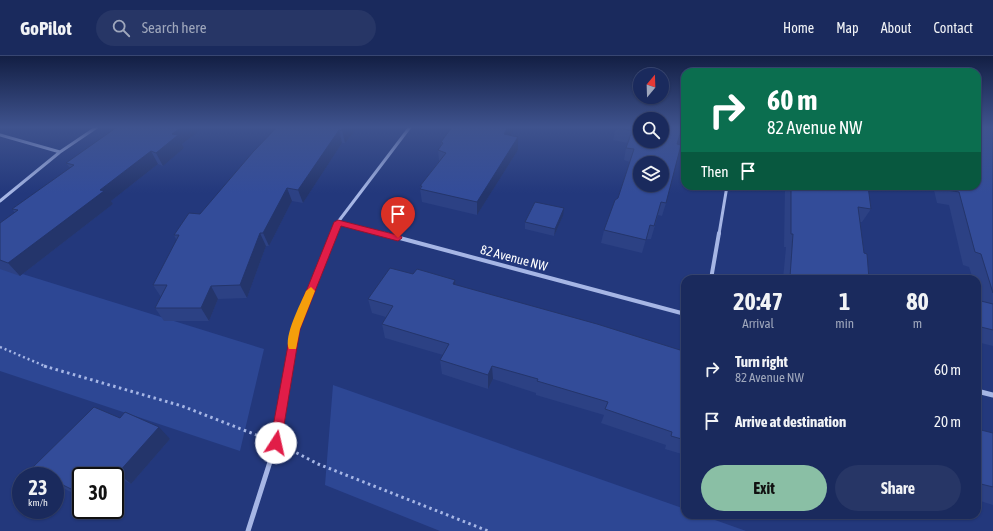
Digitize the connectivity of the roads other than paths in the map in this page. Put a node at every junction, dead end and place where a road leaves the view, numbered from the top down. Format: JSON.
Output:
{"nodes":[{"id":1,"x":50,"y":149,"type":"edge"},
{"id":2,"x":64,"y":149,"type":"edge"},
{"id":3,"x":393,"y":149,"type":"edge"},
{"id":4,"x":60,"y":152,"type":"junction"},
{"id":5,"x":726,"y":190,"type":"edge"},
{"id":6,"x":0,"y":201,"type":"edge"},
{"id":7,"x":338,"y":222,"type":"junction"},
{"id":8,"x":712,"y":275,"type":"edge"},
{"id":9,"x":681,"y":313,"type":"edge"},
{"id":10,"x":981,"y":392,"type":"edge"},
{"id":11,"x":993,"y":396,"type":"edge"},
{"id":12,"x":248,"y":531,"type":"edge"}],
"edges":[{"from":1,"to":4,"type":"street"},
{"from":2,"to":4,"type":"street"},
{"from":3,"to":7,"type":"street"},
{"from":4,"to":6,"type":"street"},
{"from":5,"to":8,"type":"street"},
{"from":7,"to":9,"type":"street","name":"82 Avenue NW"},
{"from":7,"to":12,"type":"street"},
{"from":10,"to":11,"type":"street"}]}
